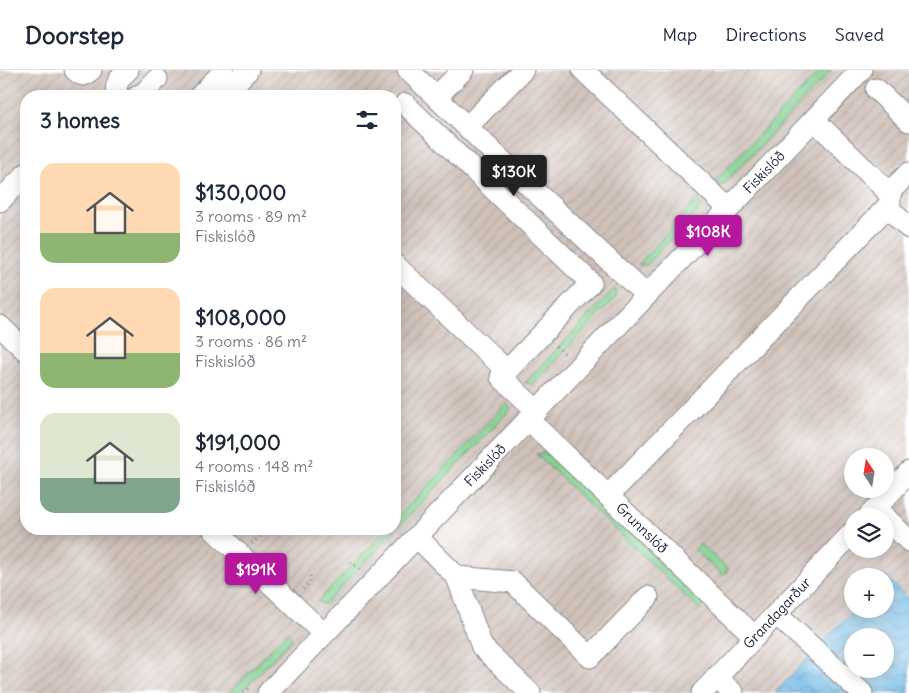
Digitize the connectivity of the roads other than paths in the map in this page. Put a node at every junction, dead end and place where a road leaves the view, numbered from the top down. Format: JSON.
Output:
{"nodes":[{"id":1,"x":75,"y":70,"type":"edge"},
{"id":2,"x":91,"y":70,"type":"edge"},
{"id":3,"x":128,"y":70,"type":"edge"},
{"id":4,"x":223,"y":70,"type":"edge"},
{"id":5,"x":248,"y":70,"type":"edge"},
{"id":6,"x":408,"y":70,"type":"edge"},
{"id":7,"x":463,"y":70,"type":"edge"},
{"id":8,"x":523,"y":70,"type":"edge"},
{"id":9,"x":583,"y":70,"type":"edge"},
{"id":10,"x":861,"y":70,"type":"edge"},
{"id":11,"x":157,"y":79,"type":"dead end"},
{"id":12,"x":876,"y":89,"type":"dead end"},
{"id":13,"x":116,"y":90,"type":"edge"},
{"id":14,"x":147,"y":90,"type":"edge"},
{"id":15,"x":206,"y":90,"type":"edge"},
{"id":16,"x":229,"y":90,"type":"edge"},
{"id":17,"x":436,"y":97,"type":"junction"},
{"id":18,"x":405,"y":104,"type":"dead end"},
{"id":19,"x":814,"y":120,"type":"junction"},
{"id":20,"x":909,"y":121,"type":"edge"},
{"id":21,"x":467,"y":127,"type":"junction"},
{"id":22,"x":495,"y":154,"type":"junction"},
{"id":23,"x":909,"y":172,"type":"edge"},
{"id":24,"x":477,"y":174,"type":"junction"},
{"id":25,"x":20,"y":180,"type":"edge"},
{"id":26,"x":888,"y":200,"type":"junction"},
{"id":27,"x":0,"y":201,"type":"edge"},
{"id":28,"x":729,"y":209,"type":"junction"},
{"id":29,"x":909,"y":228,"type":"edge"},
{"id":30,"x":401,"y":271,"type":"edge"},
{"id":31,"x":646,"y":296,"type":"junction"},
{"id":32,"x":0,"y":326,"type":"edge"},
{"id":33,"x":20,"y":344,"type":"edge"},
{"id":34,"x":507,"y":371,"type":"junction"},
{"id":35,"x":533,"y":415,"type":"junction"},
{"id":36,"x":909,"y":472,"type":"edge"},
{"id":37,"x":608,"y":496,"type":"junction"},
{"id":38,"x":883,"y":508,"type":"edge"},
{"id":39,"x":894,"y":528,"type":"edge"},
{"id":40,"x":219,"y":535,"type":"edge"},
{"id":41,"x":416,"y":537,"type":"junction"},
{"id":42,"x":909,"y":541,"type":"edge"},
{"id":43,"x":844,"y":542,"type":"edge"},
{"id":44,"x":457,"y":577,"type":"junction"},
{"id":45,"x":648,"y":597,"type":"dead end"},
{"id":46,"x":776,"y":614,"type":"junction"},
{"id":47,"x":324,"y":634,"type":"junction"},
{"id":48,"x":755,"y":636,"type":"junction"},
{"id":49,"x":716,"y":678,"type":"junction"},
{"id":50,"x":268,"y":693,"type":"edge"},
{"id":51,"x":530,"y":693,"type":"edge"},
{"id":52,"x":702,"y":693,"type":"edge"},
{"id":53,"x":733,"y":693,"type":"edge"},
{"id":54,"x":862,"y":693,"type":"edge"}],
"edges":[{"from":1,"to":2,"type":"street"},
{"from":3,"to":13,"type":"street"},
{"from":4,"to":15,"type":"street"},
{"from":5,"to":16,"type":"street"},
{"from":6,"to":17,"type":"street"},
{"from":7,"to":17,"type":"street"},
{"from":8,"to":21,"type":"street"},
{"from":9,"to":28,"type":"street"},
{"from":10,"to":19,"type":"street","name":"Fiskislóð"},
{"from":11,"to":14,"type":"street"},
{"from":12,"to":20,"type":"street"},
{"from":17,"to":21,"type":"street"},
{"from":18,"to":24,"type":"street"},
{"from":19,"to":26,"type":"street"},
{"from":19,"to":28,"type":"street","name":"Fiskislóð"},
{"from":21,"to":22,"type":"street"},
{"from":22,"to":24,"type":"street"},
{"from":22,"to":31,"type":"street"},
{"from":23,"to":26,"type":"street"},
{"from":24,"to":34,"type":"street"},
{"from":25,"to":27,"type":"street"},
{"from":26,"to":29,"type":"street"},
{"from":26,"to":37,"type":"street"},
{"from":28,"to":31,"type":"street","name":"Fiskislóð"},
{"from":30,"to":34,"type":"street"},
{"from":31,"to":35,"type":"street","name":"Fiskislóð"},
{"from":32,"to":33,"type":"street"},
{"from":34,"to":35,"type":"street","name":"Grunnslóð"},
{"from":35,"to":37,"type":"street","name":"Grunnslóð"},
{"from":35,"to":41,"type":"street","name":"Fiskislóð"},
{"from":36,"to":38,"type":"street"},
{"from":37,"to":48,"type":"street","name":"Grunnslóð"},
{"from":39,"to":42,"type":"street"},
{"from":40,"to":47,"type":"street"},
{"from":41,"to":44,"type":"street"},
{"from":41,"to":47,"type":"street","name":"Fiskislóð"},
{"from":43,"to":46,"type":"street","name":"Grandagarður"},
{"from":44,"to":45,"type":"street"},
{"from":44,"to":51,"type":"street"},
{"from":46,"to":48,"type":"street","name":"Grandagarður"},
{"from":46,"to":54,"type":"street"},
{"from":47,"to":50,"type":"street","name":"Fiskislóð"},
{"from":48,"to":49,"type":"street","name":"Grandagarður"},
{"from":49,"to":52,"type":"street","name":"Grandagarður"},
{"from":49,"to":53,"type":"street"}]}
